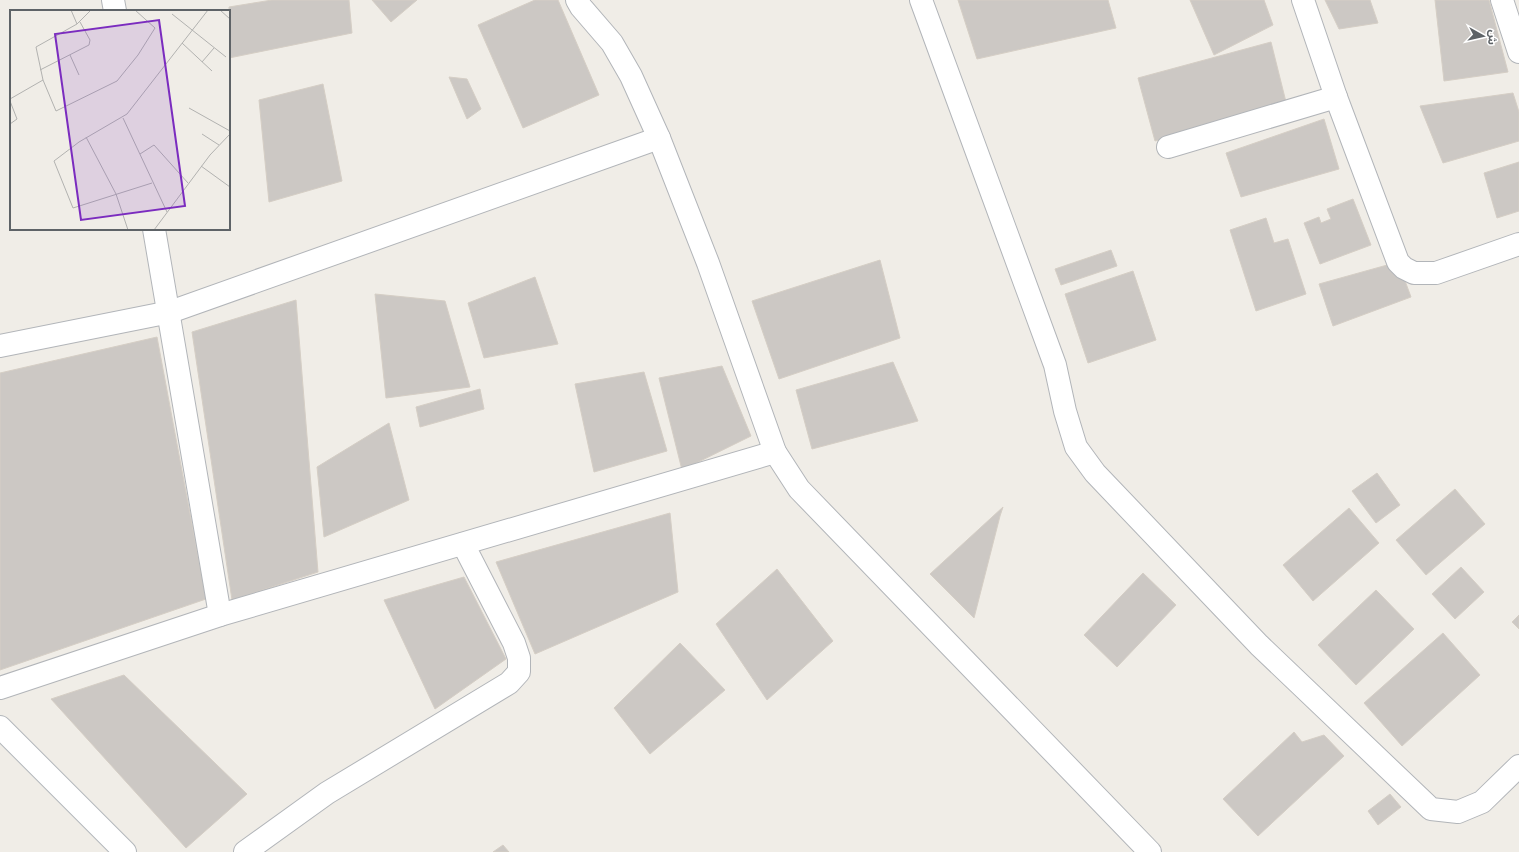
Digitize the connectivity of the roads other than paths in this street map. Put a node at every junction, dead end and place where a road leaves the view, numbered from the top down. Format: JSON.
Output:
{"nodes":[{"id":1,"x":113,"y":0,"type":"edge"},
{"id":2,"x":577,"y":0,"type":"edge"},
{"id":3,"x":921,"y":0,"type":"edge"},
{"id":4,"x":1303,"y":0,"type":"edge"},
{"id":5,"x":1502,"y":0,"type":"edge"},
{"id":6,"x":115,"y":10,"type":"edge"},
{"id":7,"x":1519,"y":52,"type":"edge"},
{"id":8,"x":1336,"y":97,"type":"junction"},
{"id":9,"x":659,"y":138,"type":"junction"},
{"id":10,"x":1168,"y":147,"type":"dead end"},
{"id":11,"x":154,"y":230,"type":"edge"},
{"id":12,"x":1519,"y":244,"type":"edge"},
{"id":13,"x":170,"y":312,"type":"junction"},
{"id":14,"x":0,"y":346,"type":"edge"},
{"id":15,"x":775,"y":452,"type":"junction"},
{"id":16,"x":462,"y":544,"type":"junction"},
{"id":17,"x":220,"y":615,"type":"junction"},
{"id":18,"x":0,"y":688,"type":"edge"},
{"id":19,"x":0,"y":728,"type":"edge"},
{"id":20,"x":1519,"y":766,"type":"edge"},
{"id":21,"x":125,"y":852,"type":"edge"},
{"id":22,"x":245,"y":852,"type":"edge"},
{"id":23,"x":1150,"y":852,"type":"edge"}],
"edges":[{"from":1,"to":6,"type":"street"},
{"from":2,"to":9,"type":"street"},
{"from":3,"to":20,"type":"street"},
{"from":4,"to":8,"type":"street"},
{"from":5,"to":7,"type":"street"},
{"from":8,"to":10,"type":"street"},
{"from":8,"to":12,"type":"street"},
{"from":9,"to":13,"type":"street"},
{"from":9,"to":15,"type":"street"},
{"from":11,"to":13,"type":"street"},
{"from":13,"to":14,"type":"street"},
{"from":13,"to":17,"type":"street"},
{"from":15,"to":16,"type":"street"},
{"from":15,"to":23,"type":"street"},
{"from":16,"to":17,"type":"street"},
{"from":16,"to":22,"type":"street"},
{"from":17,"to":18,"type":"street"},
{"from":19,"to":21,"type":"street"}]}
